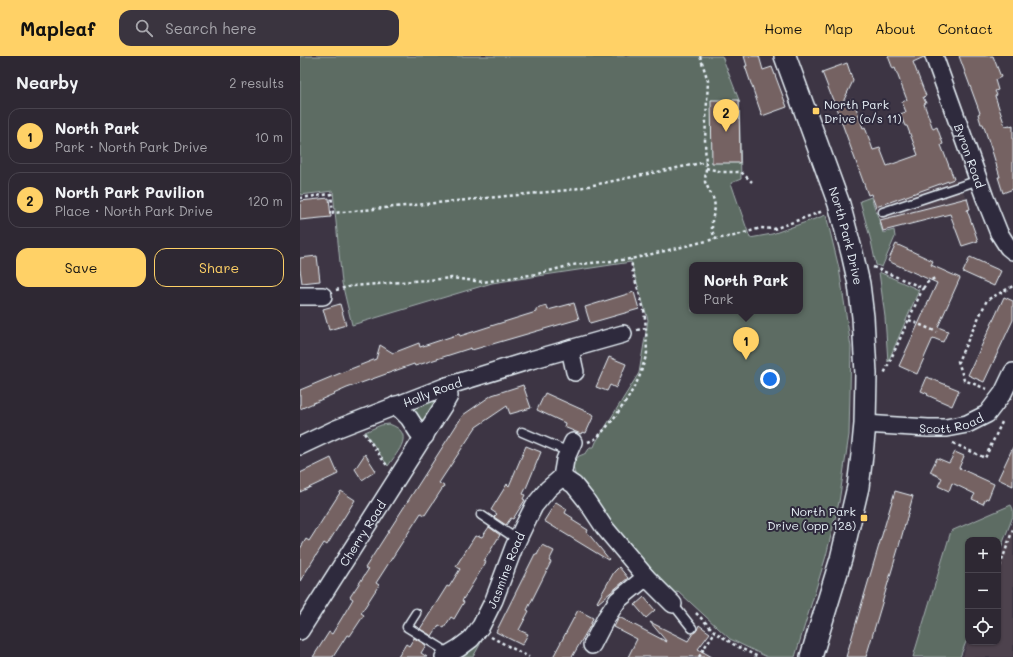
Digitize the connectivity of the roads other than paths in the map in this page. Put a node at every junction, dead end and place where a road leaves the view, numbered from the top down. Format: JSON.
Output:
{"nodes":[{"id":1,"x":785,"y":56,"type":"edge"},
{"id":2,"x":934,"y":56,"type":"edge"},
{"id":3,"x":978,"y":180,"type":"junction"},
{"id":4,"x":883,"y":212,"type":"dead end"},
{"id":5,"x":1013,"y":251,"type":"edge"},
{"id":6,"x":300,"y":296,"type":"edge"},
{"id":7,"x":323,"y":296,"type":"road end"},
{"id":8,"x":623,"y":334,"type":"dead end"},
{"id":9,"x":570,"y":349,"type":"junction"},
{"id":10,"x":575,"y":372,"type":"dead end"},
{"id":11,"x":1013,"y":372,"type":"edge"},
{"id":12,"x":447,"y":386,"type":"junction"},
{"id":13,"x":396,"y":405,"type":"junction"},
{"id":14,"x":865,"y":424,"type":"junction"},
{"id":15,"x":522,"y":432,"type":"dead end"},
{"id":16,"x":424,"y":436,"type":"junction"},
{"id":17,"x":300,"y":446,"type":"edge"},
{"id":18,"x":571,"y":447,"type":"joint"},
{"id":19,"x":562,"y":477,"type":"junction"},
{"id":20,"x":481,"y":514,"type":"dead end"},
{"id":21,"x":518,"y":540,"type":"junction"},
{"id":22,"x":646,"y":577,"type":"junction"},
{"id":23,"x":673,"y":604,"type":"joint"},
{"id":24,"x":416,"y":613,"type":"dead end"},
{"id":25,"x":692,"y":628,"type":"dead end"},
{"id":26,"x":300,"y":631,"type":"edge"},
{"id":27,"x":592,"y":645,"type":"dead end"},
{"id":28,"x":445,"y":657,"type":"edge"},
{"id":29,"x":811,"y":657,"type":"edge"}],
"edges":[{"from":1,"to":14,"type":"street","name":"North Park Drive"},
{"from":2,"to":3,"type":"street","name":"Byron Road"},
{"from":3,"to":4,"type":"lane"},
{"from":3,"to":5,"type":"street","name":"Byron Road"},
{"from":6,"to":7,"type":"street"},
{"from":8,"to":9,"type":"street","name":"Holly Road"},
{"from":9,"to":10,"type":"street"},
{"from":9,"to":12,"type":"street","name":"Holly Road"},
{"from":11,"to":14,"type":"street","name":"Scott Road"},
{"from":12,"to":13,"type":"street","name":"Holly Road"},
{"from":12,"to":16,"type":"street","name":"Cherry Road"},
{"from":13,"to":16,"type":"street"},
{"from":13,"to":17,"type":"street","name":"Holly Road"},
{"from":14,"to":29,"type":"street","name":"North Park Drive"},
{"from":15,"to":18,"type":"lane"},
{"from":16,"to":26,"type":"street","name":"Cherry Road"},
{"from":18,"to":19,"type":"street"},
{"from":19,"to":21,"type":"street","name":"Jasmine Road"},
{"from":19,"to":22,"type":"street"},
{"from":20,"to":21,"type":"lane"},
{"from":21,"to":28,"type":"street","name":"Jasmine Road"},
{"from":22,"to":23,"type":"street"},
{"from":22,"to":27,"type":"street"},
{"from":23,"to":25,"type":"lane"},
{"from":24,"to":28,"type":"lane"}]}
